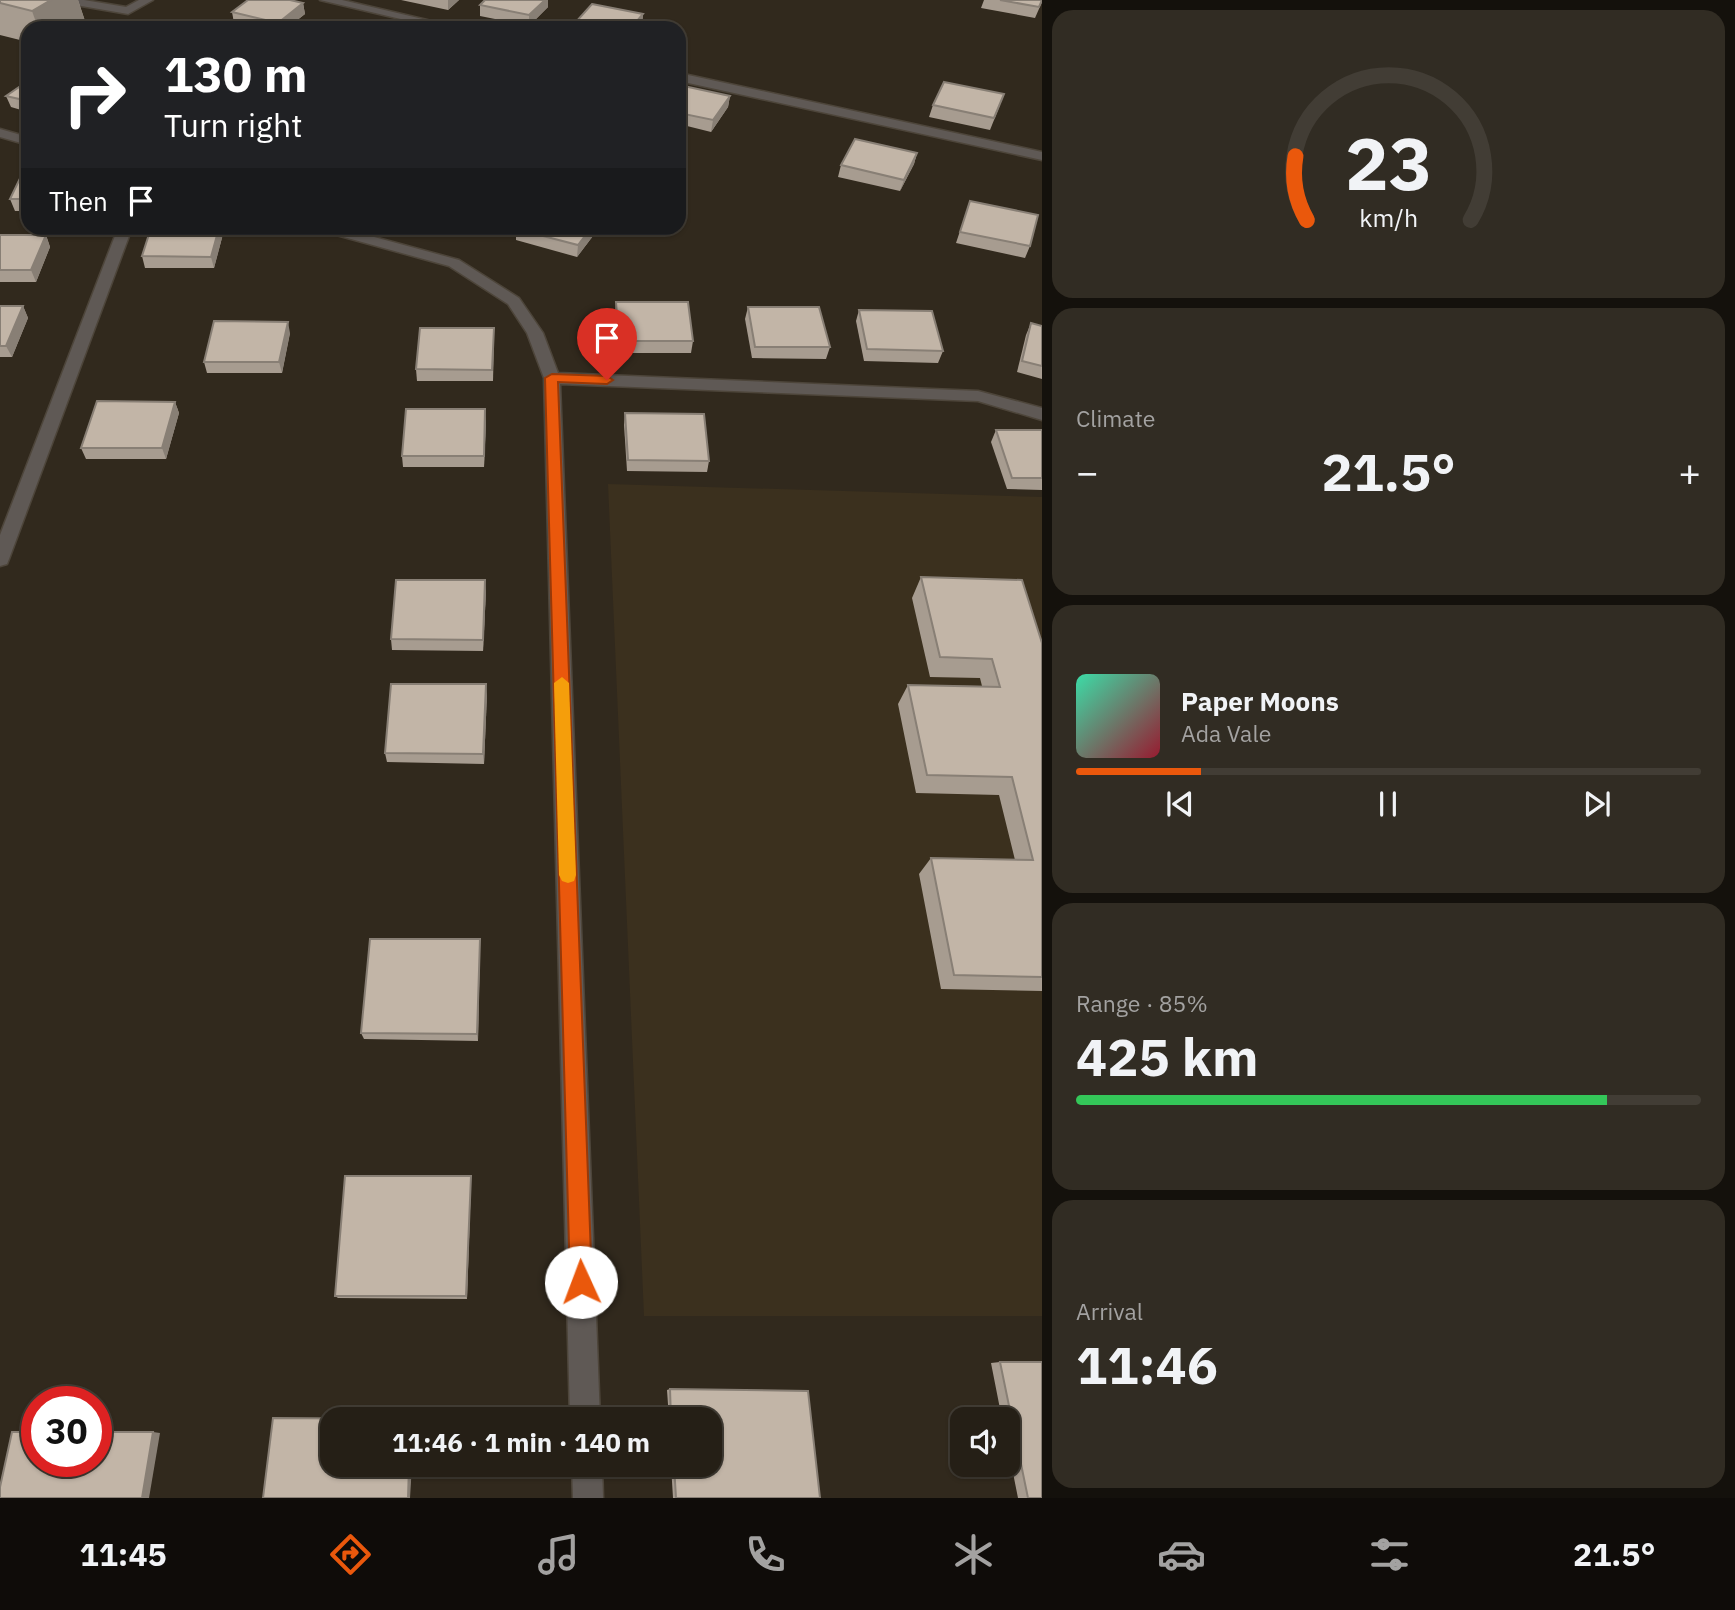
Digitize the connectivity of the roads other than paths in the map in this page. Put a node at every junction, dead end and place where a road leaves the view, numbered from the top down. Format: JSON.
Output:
{"nodes":[{"id":1,"x":64,"y":0,"type":"edge"},
{"id":2,"x":147,"y":0,"type":"edge"},
{"id":3,"x":326,"y":0,"type":"edge"},
{"id":4,"x":423,"y":21,"type":"edge"},
{"id":5,"x":686,"y":79,"type":"edge"},
{"id":6,"x":0,"y":133,"type":"edge"},
{"id":7,"x":21,"y":139,"type":"edge"},
{"id":8,"x":1042,"y":156,"type":"edge"},
{"id":9,"x":122,"y":235,"type":"edge"},
{"id":10,"x":352,"y":235,"type":"edge"},
{"id":11,"x":552,"y":378,"type":"junction"},
{"id":12,"x":1042,"y":414,"type":"edge"},
{"id":13,"x":0,"y":559,"type":"edge"},
{"id":14,"x":586,"y":1407,"type":"edge"},
{"id":15,"x":587,"y":1477,"type":"edge"},
{"id":16,"x":588,"y":1498,"type":"edge"}],
"edges":[{"from":1,"to":2,"type":"street"},
{"from":3,"to":4,"type":"street"},
{"from":5,"to":8,"type":"street"},
{"from":6,"to":7,"type":"street"},
{"from":9,"to":13,"type":"street"},
{"from":10,"to":11,"type":"street"},
{"from":11,"to":12,"type":"street"},
{"from":11,"to":14,"type":"street"},
{"from":15,"to":16,"type":"street"}]}
